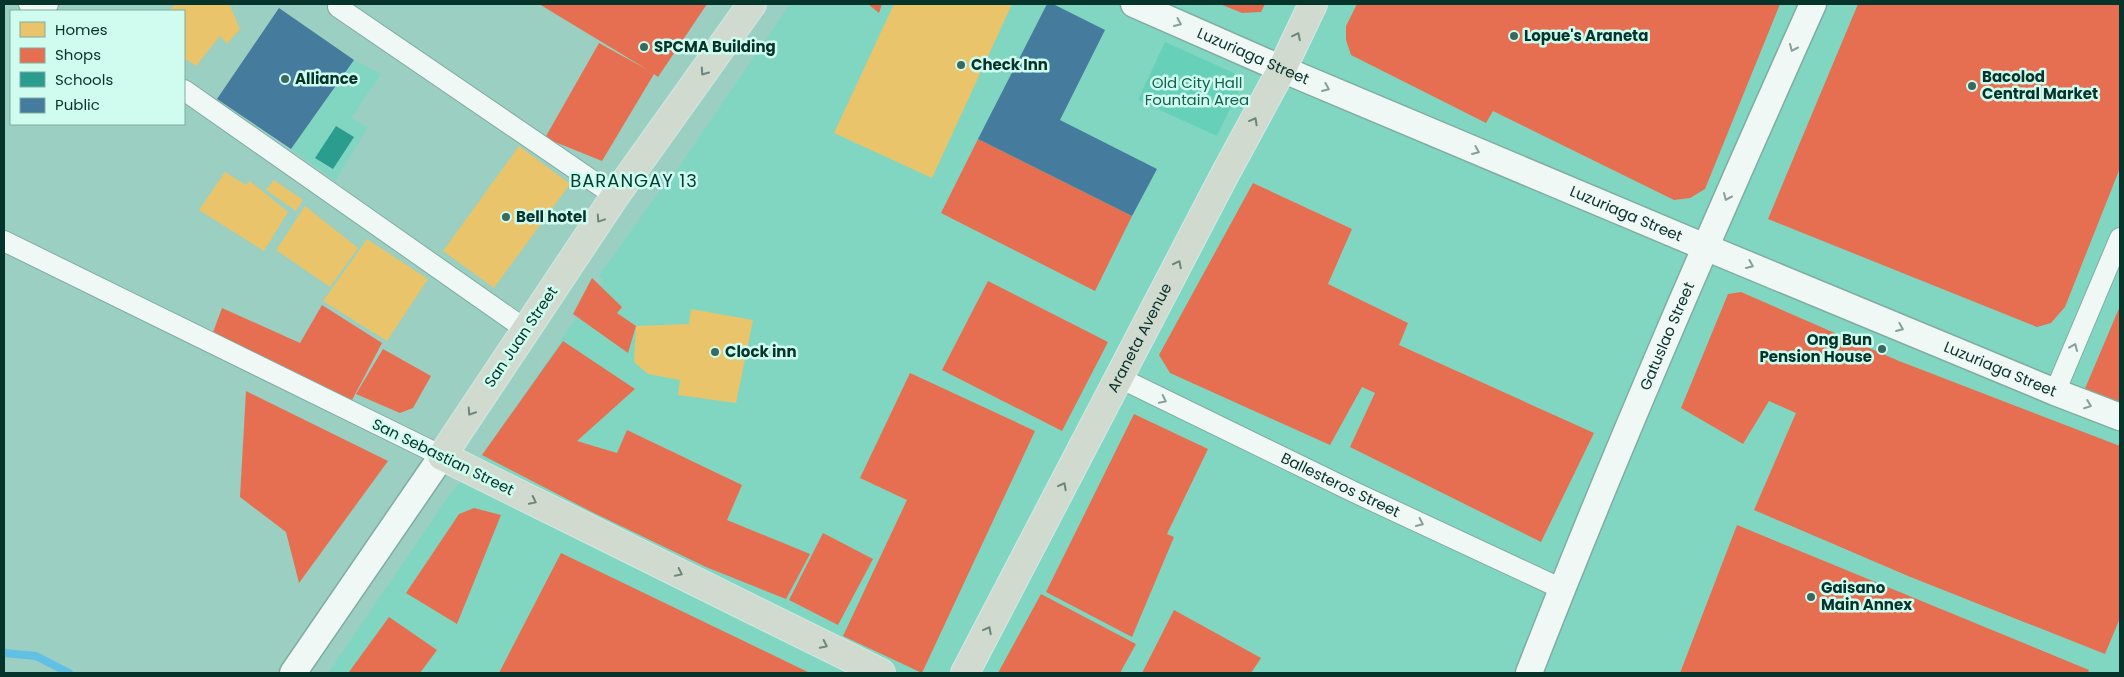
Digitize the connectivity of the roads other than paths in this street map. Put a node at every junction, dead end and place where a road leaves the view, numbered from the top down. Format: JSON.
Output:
{"nodes":[{"id":1,"x":29,"y":4,"type":"edge"},
{"id":2,"x":48,"y":4,"type":"edge"},
{"id":3,"x":752,"y":4,"type":"edge"},
{"id":4,"x":1134,"y":4,"type":"edge"},
{"id":5,"x":1313,"y":4,"type":"edge"},
{"id":6,"x":1813,"y":4,"type":"edge"},
{"id":7,"x":338,"y":7,"type":"dead end"},
{"id":8,"x":1282,"y":69,"type":"junction"},
{"id":9,"x":185,"y":91,"type":"edge"},
{"id":10,"x":615,"y":196,"type":"junction"},
{"id":11,"x":2120,"y":238,"type":"edge"},
{"id":12,"x":4,"y":241,"type":"edge"},
{"id":13,"x":1705,"y":247,"type":"junction"},
{"id":14,"x":525,"y":329,"type":"junction"},
{"id":15,"x":1120,"y":378,"type":"junction"},
{"id":16,"x":2056,"y":392,"type":"junction"},
{"id":17,"x":2120,"y":417,"type":"edge"},
{"id":18,"x":442,"y":456,"type":"junction"},
{"id":19,"x":1562,"y":589,"type":"junction"},
{"id":20,"x":293,"y":673,"type":"edge"},
{"id":21,"x":881,"y":673,"type":"edge"},
{"id":22,"x":965,"y":673,"type":"edge"},
{"id":23,"x":1529,"y":673,"type":"edge"}],
"edges":[{"from":1,"to":2,"type":"street"},
{"from":3,"to":10,"type":"main road","name":"San Juan Street","one_way":true},
{"from":4,"to":8,"type":"street","name":"Luzuriaga Street","one_way":true},
{"from":8,"to":5,"type":"main road","name":"Araneta Avenue","one_way":true},
{"from":6,"to":13,"type":"street","name":"Gatuslao Street","one_way":true},
{"from":7,"to":10,"type":"street"},
{"from":8,"to":13,"type":"street","name":"Luzuriaga Street","one_way":true},
{"from":15,"to":8,"type":"main road","name":"Araneta Avenue","one_way":true},
{"from":9,"to":14,"type":"street"},
{"from":10,"to":14,"type":"main road","name":"San Juan Street","one_way":true},
{"from":16,"to":11,"type":"street","one_way":true},
{"from":12,"to":18,"type":"street","name":"San Sebastian Street"},
{"from":13,"to":16,"type":"street","name":"Luzuriaga Street","one_way":true},
{"from":13,"to":19,"type":"street","name":"Gatuslao Street"},
{"from":14,"to":18,"type":"main road","name":"San Juan Street","one_way":true},
{"from":15,"to":19,"type":"street","name":"Ballesteros Street","one_way":true},
{"from":22,"to":15,"type":"main road","name":"Araneta Avenue","one_way":true},
{"from":16,"to":17,"type":"street","name":"Luzuriaga Street","one_way":true},
{"from":18,"to":20,"type":"street","name":"San Juan Street"},
{"from":18,"to":21,"type":"main road","name":"San Sebastian Street","one_way":true},
{"from":19,"to":23,"type":"street","name":"Gatuslao Street"}]}
